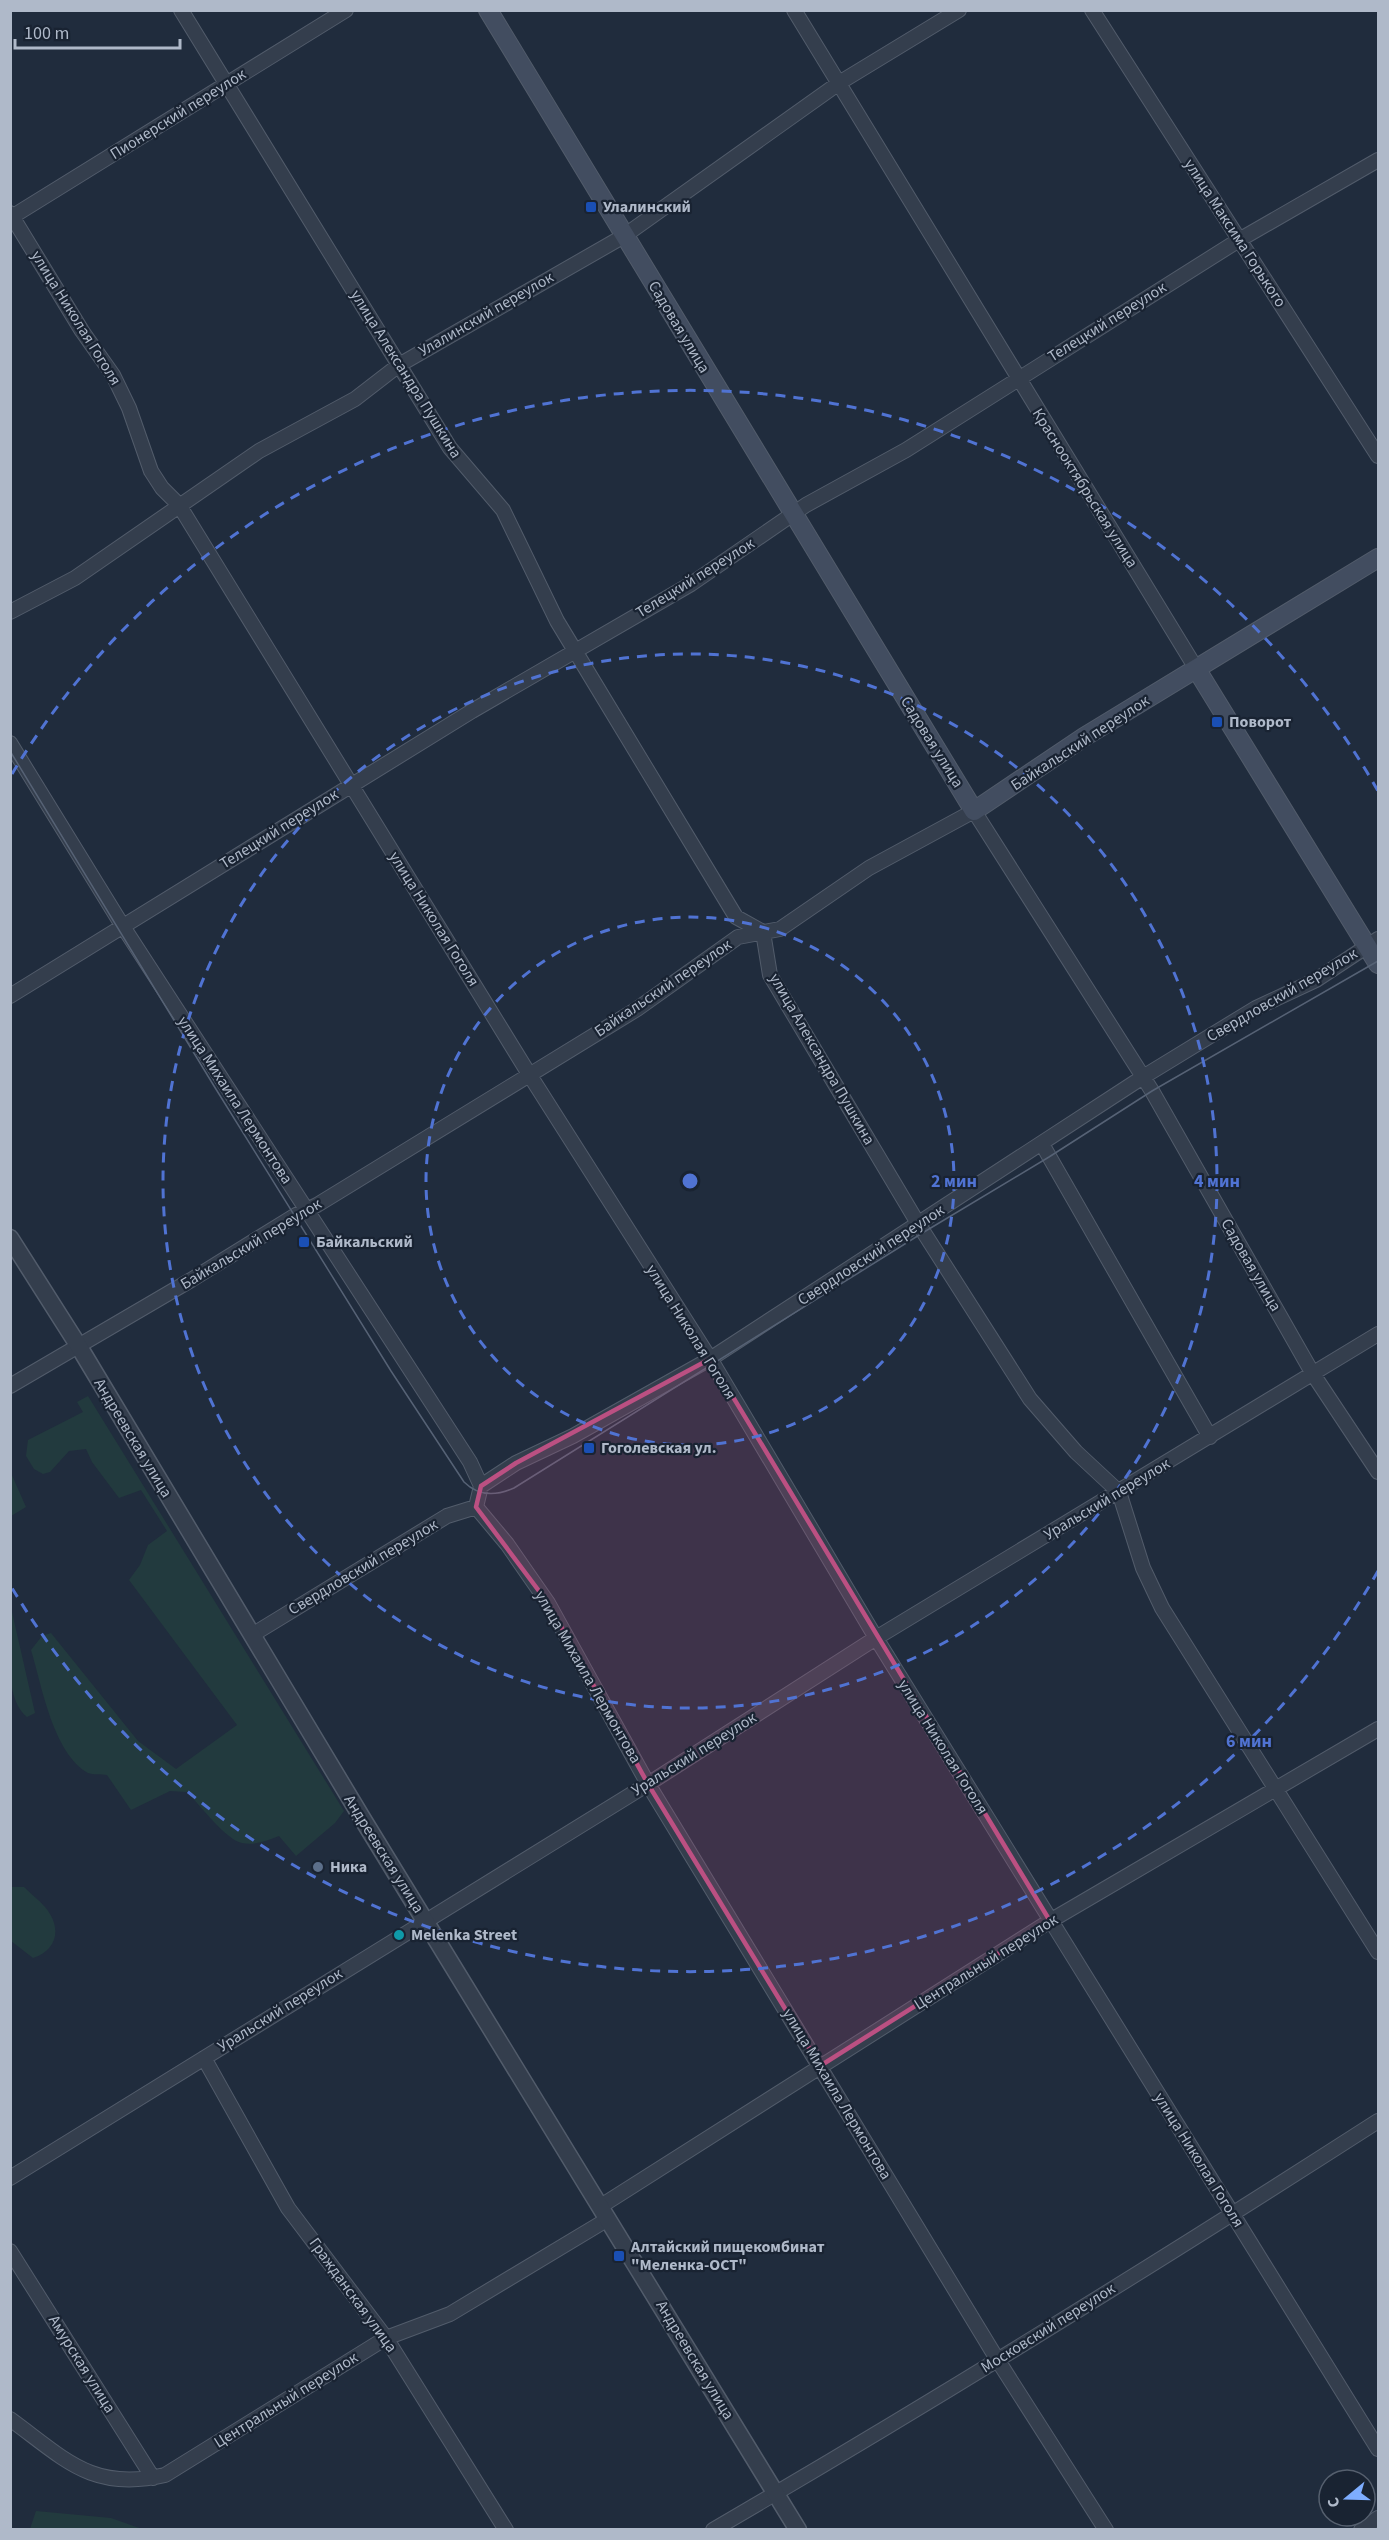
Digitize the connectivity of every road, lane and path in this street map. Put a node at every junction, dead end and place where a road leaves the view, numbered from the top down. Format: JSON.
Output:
{"nodes":[{"id":1,"x":181,"y":10,"type":"edge"},
{"id":2,"x":346,"y":10,"type":"edge"},
{"id":3,"x":488,"y":10,"type":"edge"},
{"id":4,"x":794,"y":10,"type":"edge"},
{"id":5,"x":959,"y":10,"type":"edge"},
{"id":6,"x":1092,"y":10,"type":"edge"},
{"id":7,"x":839,"y":83,"type":"junction"},
{"id":8,"x":226,"y":85,"type":"junction"},
{"id":9,"x":1378,"y":160,"type":"edge"},
{"id":10,"x":11,"y":216,"type":"edge"},
{"id":11,"x":624,"y":236,"type":"junction"},
{"id":12,"x":1239,"y":240,"type":"junction"},
{"id":13,"x":399,"y":364,"type":"junction"},
{"id":14,"x":1018,"y":379,"type":"junction"},
{"id":15,"x":1378,"y":456,"type":"edge"},
{"id":16,"x":178,"y":505,"type":"junction"},
{"id":17,"x":793,"y":515,"type":"junction"},
{"id":18,"x":1378,"y":558,"type":"edge"},
{"id":19,"x":10,"y":612,"type":"edge"},
{"id":20,"x":575,"y":651,"type":"junction"},
{"id":21,"x":1197,"y":670,"type":"junction"},
{"id":22,"x":10,"y":743,"type":"edge"},
{"id":23,"x":351,"y":784,"type":"junction"},
{"id":24,"x":974,"y":811,"type":"junction"},
{"id":25,"x":122,"y":925,"type":"junction"},
{"id":26,"x":763,"y":932,"type":"junction"},
{"id":27,"x":1373,"y":942,"type":"edge"},
{"id":28,"x":1378,"y":964,"type":"edge"},
{"id":29,"x":10,"y":996,"type":"edge"},
{"id":30,"x":529,"y":1074,"type":"junction"},
{"id":31,"x":1143,"y":1077,"type":"junction"},
{"id":32,"x":1042,"y":1144,"type":"junction"},
{"id":33,"x":306,"y":1209,"type":"junction"},
{"id":34,"x":918,"y":1225,"type":"junction"},
{"id":35,"x":10,"y":1238,"type":"edge"},
{"id":36,"x":1378,"y":1334,"type":"edge"},
{"id":37,"x":78,"y":1345,"type":"junction"},
{"id":38,"x":710,"y":1359,"type":"junction"},
{"id":39,"x":1313,"y":1374,"type":"junction"},
{"id":40,"x":10,"y":1386,"type":"edge"},
{"id":41,"x":1210,"y":1437,"type":"junction"},
{"id":42,"x":1378,"y":1472,"type":"edge"},
{"id":43,"x":481,"y":1486,"type":"junction"},
{"id":44,"x":1119,"y":1492,"type":"junction"},
{"id":45,"x":476,"y":1507,"type":"junction"},
{"id":46,"x":252,"y":1635,"type":"junction"},
{"id":47,"x":876,"y":1638,"type":"junction"},
{"id":48,"x":1378,"y":1729,"type":"edge"},
{"id":49,"x":648,"y":1784,"type":"junction"},
{"id":50,"x":1275,"y":1790,"type":"junction"},
{"id":51,"x":425,"y":1920,"type":"junction"},
{"id":52,"x":1050,"y":1922,"type":"junction"},
{"id":53,"x":1378,"y":1952,"type":"edge"},
{"id":54,"x":204,"y":2058,"type":"junction"},
{"id":55,"x":820,"y":2066,"type":"junction"},
{"id":56,"x":1378,"y":2121,"type":"edge"},
{"id":57,"x":10,"y":2178,"type":"edge"},
{"id":58,"x":605,"y":2213,"type":"junction"},
{"id":59,"x":1233,"y":2214,"type":"junction"},
{"id":60,"x":10,"y":2251,"type":"edge"},
{"id":61,"x":386,"y":2338,"type":"junction"},
{"id":62,"x":997,"y":2359,"type":"junction"},
{"id":63,"x":10,"y":2419,"type":"edge"},
{"id":64,"x":1378,"y":2449,"type":"edge"},
{"id":65,"x":153,"y":2478,"type":"junction"},
{"id":66,"x":776,"y":2493,"type":"junction"},
{"id":67,"x":1378,"y":2518,"type":"edge"},
{"id":68,"x":506,"y":2529,"type":"edge"},
{"id":69,"x":713,"y":2529,"type":"edge"},
{"id":70,"x":798,"y":2529,"type":"edge"},
{"id":71,"x":1106,"y":2529,"type":"edge"},
{"id":72,"x":1361,"y":2529,"type":"edge"}],
"edges":[{"from":1,"to":8,"type":"street","name":"улица Александра Пушкина"},
{"from":2,"to":8,"type":"street","name":"Пионерский переулок"},
{"from":3,"to":11,"type":"main road","name":"Садовая улица"},
{"from":4,"to":7,"type":"street","name":"Краснооктябрьская улица"},
{"from":5,"to":7,"type":"street","name":"Улалинский переулок"},
{"from":6,"to":12,"type":"street","name":"улица Максима Горького"},
{"from":7,"to":11,"type":"street","name":"Улалинский переулок"},
{"from":7,"to":14,"type":"street","name":"Краснооктябрьская улица"},
{"from":8,"to":10,"type":"street","name":"Пионерский переулок"},
{"from":8,"to":13,"type":"street","name":"улица Александра Пушкина"},
{"from":9,"to":12,"type":"street","name":"Телецкий переулок"},
{"from":10,"to":16,"type":"street","name":"улица Николая Гоголя"},
{"from":11,"to":13,"type":"street","name":"Улалинский переулок"},
{"from":11,"to":17,"type":"main road","name":"Садовая улица"},
{"from":12,"to":14,"type":"street","name":"Телецкий переулок"},
{"from":12,"to":15,"type":"street","name":"улица Максима Горького"},
{"from":13,"to":16,"type":"street","name":"Улалинский переулок"},
{"from":13,"to":20,"type":"street","name":"улица Александра Пушкина"},
{"from":14,"to":17,"type":"street","name":"Телецкий переулок"},
{"from":14,"to":21,"type":"street","name":"Краснооктябрьская улица"},
{"from":16,"to":19,"type":"street","name":"Улалинский переулок"},
{"from":16,"to":23,"type":"street","name":"улица Николая Гоголя"},
{"from":17,"to":20,"type":"street","name":"Телецкий переулок"},
{"from":17,"to":24,"type":"main road","name":"Садовая улица"},
{"from":18,"to":21,"type":"main road","name":"Байкальский переулок"},
{"from":20,"to":23,"type":"street","name":"Телецкий переулок"},
{"from":20,"to":26,"type":"street","name":"улица Александра Пушкина"},
{"from":21,"to":24,"type":"main road","name":"Байкальский переулок"},
{"from":21,"to":27,"type":"main road","name":"Краснооктябрьская улица"},
{"from":22,"to":25,"type":"street","name":"улица Михаила Лермонтова"},
{"from":23,"to":25,"type":"street","name":"Телецкий переулок"},
{"from":23,"to":30,"type":"street","name":"улица Николая Гоголя"},
{"from":24,"to":26,"type":"street","name":"Байкальский переулок"},
{"from":24,"to":31,"type":"street","name":"Садовая улица"},
{"from":25,"to":29,"type":"street","name":"Телецкий переулок"},
{"from":25,"to":33,"type":"street","name":"улица Михаила Лермонтова"},
{"from":26,"to":30,"type":"street","name":"Байкальский переулок"},
{"from":26,"to":34,"type":"street","name":"улица Александра Пушкина"},
{"from":27,"to":28,"type":"main road","name":"Краснооктябрьская улица"},
{"from":27,"to":31,"type":"street","name":"Свердловский переулок"},
{"from":30,"to":33,"type":"street","name":"Байкальский переулок"},
{"from":30,"to":38,"type":"street","name":"улица Николая Гоголя"},
{"from":31,"to":32,"type":"street","name":"Свердловский переулок"},
{"from":31,"to":39,"type":"street","name":"Садовая улица"},
{"from":32,"to":34,"type":"street","name":"Свердловский переулок"},
{"from":32,"to":41,"type":"street"},
{"from":33,"to":37,"type":"street","name":"Байкальский переулок"},
{"from":33,"to":43,"type":"street","name":"улица Михаила Лермонтова"},
{"from":34,"to":38,"type":"street","name":"Свердловский переулок"},
{"from":34,"to":44,"type":"street","name":"улица Александра Пушкина"},
{"from":35,"to":37,"type":"street","name":"Андреевская улица"},
{"from":36,"to":39,"type":"street","name":"Уральский переулок"},
{"from":37,"to":40,"type":"street","name":"Байкальский переулок"},
{"from":37,"to":46,"type":"street","name":"Андреевская улица"},
{"from":38,"to":43,"type":"street","name":"Свердловский переулок"},
{"from":38,"to":47,"type":"street","name":"улица Николая Гоголя"},
{"from":39,"to":41,"type":"street","name":"Уральский переулок"},
{"from":39,"to":42,"type":"street","name":"Садовая улица"},
{"from":41,"to":44,"type":"street","name":"Уральский переулок"},
{"from":43,"to":45,"type":"street"},
{"from":44,"to":47,"type":"street","name":"Уральский переулок"},
{"from":44,"to":50,"type":"street","name":"улица Александра Пушкина"},
{"from":45,"to":46,"type":"street","name":"Свердловский переулок"},
{"from":45,"to":49,"type":"street","name":"улица Михаила Лермонтова"},
{"from":46,"to":51,"type":"street","name":"Андреевская улица"},
{"from":47,"to":49,"type":"street","name":"Уральский переулок"},
{"from":47,"to":52,"type":"street","name":"улица Николая Гоголя"},
{"from":48,"to":50,"type":"street","name":"Центральный переулок"},
{"from":49,"to":51,"type":"street","name":"Уральский переулок"},
{"from":49,"to":55,"type":"street","name":"улица Михаила Лермонтова"},
{"from":50,"to":52,"type":"street","name":"Центральный переулок"},
{"from":50,"to":53,"type":"street","name":"улица Александра Пушкина"},
{"from":51,"to":54,"type":"street","name":"Уральский переулок"},
{"from":51,"to":58,"type":"street","name":"Андреевская улица"},
{"from":52,"to":55,"type":"street","name":"Центральный переулок"},
{"from":52,"to":59,"type":"street","name":"улица Николая Гоголя"},
{"from":54,"to":57,"type":"street","name":"Уральский переулок"},
{"from":54,"to":61,"type":"street","name":"Гражданская улица"},
{"from":55,"to":58,"type":"street","name":"Центральный переулок"},
{"from":55,"to":62,"type":"street","name":"улица Михаила Лермонтова"},
{"from":56,"to":59,"type":"street","name":"Московский переулок"},
{"from":58,"to":61,"type":"street","name":"Центральный переулок"},
{"from":58,"to":66,"type":"street","name":"Андреевская улица"},
{"from":59,"to":62,"type":"street","name":"Московский переулок"},
{"from":59,"to":64,"type":"street","name":"улица Николая Гоголя"},
{"from":60,"to":65,"type":"street","name":"Амурская улица"},
{"from":61,"to":65,"type":"street","name":"Центральный переулок"},
{"from":61,"to":68,"type":"street","name":"Гражданская улица"},
{"from":62,"to":66,"type":"street","name":"Московский переулок"},
{"from":62,"to":71,"type":"street","name":"улица Михаила Лермонтова"},
{"from":63,"to":65,"type":"street","name":"Центральный переулок"},
{"from":66,"to":69,"type":"street","name":"Московский переулок"},
{"from":66,"to":70,"type":"street","name":"Андреевская улица"},
{"from":67,"to":72,"type":"street"}]}
